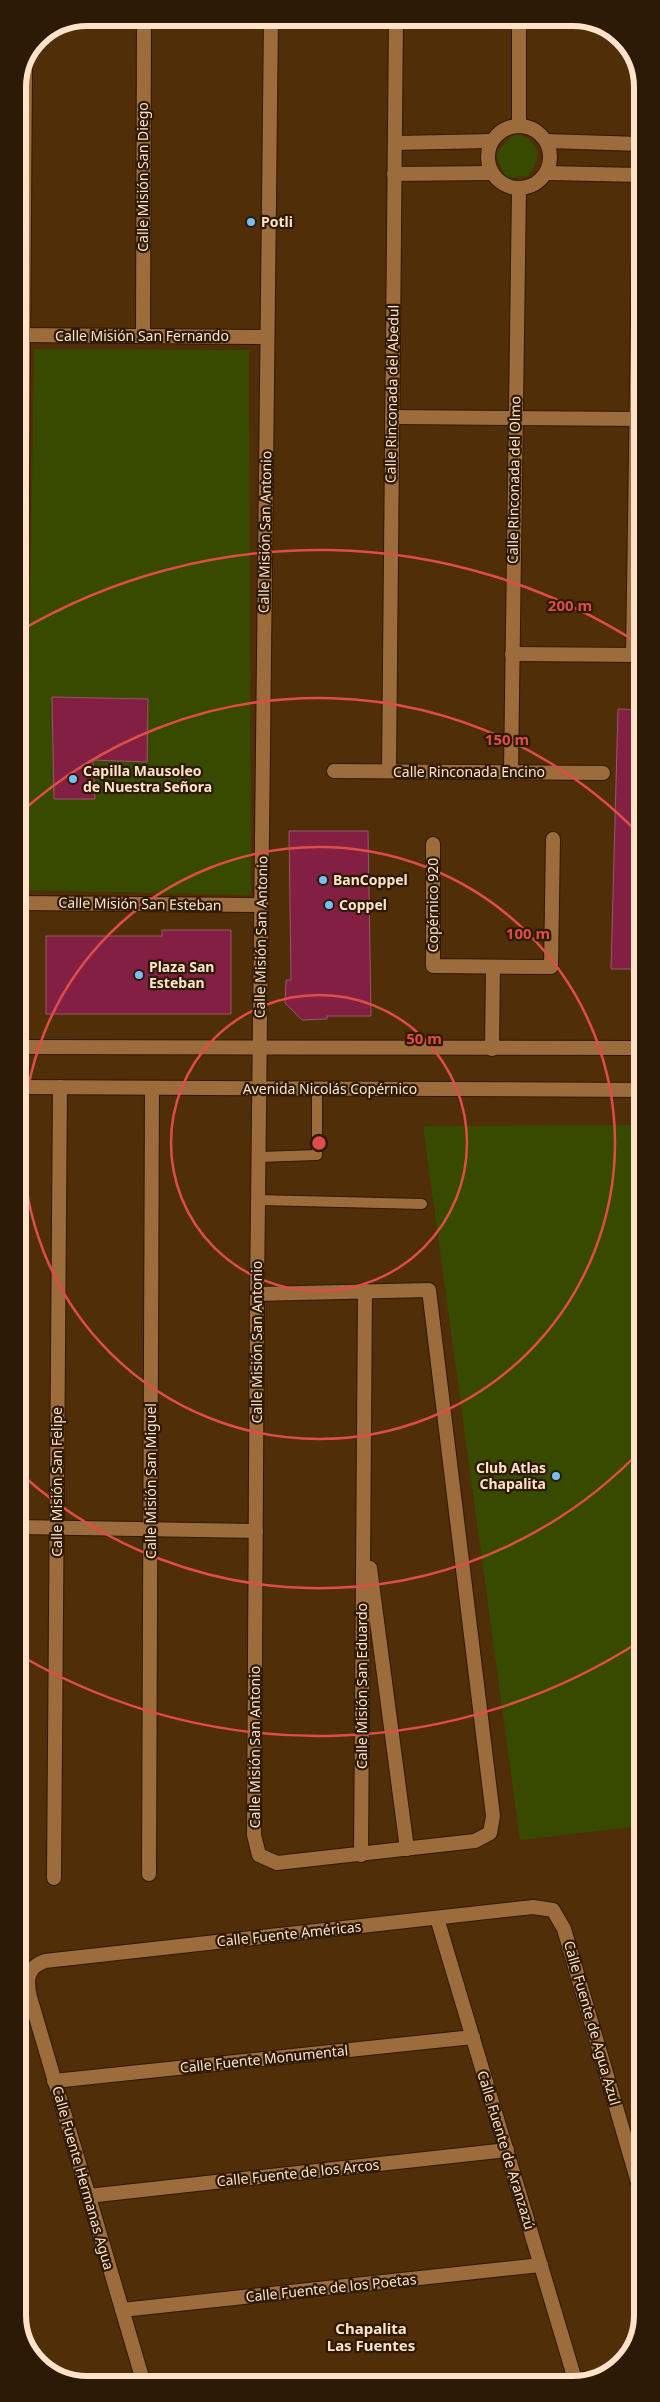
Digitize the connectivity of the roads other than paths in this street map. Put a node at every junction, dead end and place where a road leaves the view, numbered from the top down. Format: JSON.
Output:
{"nodes":[{"id":1,"x":144,"y":26,"type":"edge"},
{"id":2,"x":271,"y":26,"type":"edge"},
{"id":3,"x":396,"y":26,"type":"edge"},
{"id":4,"x":519,"y":26,"type":"edge"},
{"id":5,"x":519,"y":126,"type":"junction"},
{"id":6,"x":492,"y":141,"type":"junction"},
{"id":7,"x":546,"y":141,"type":"junction"},
{"id":8,"x":395,"y":142,"type":"junction"},
{"id":9,"x":634,"y":144,"type":"edge"},
{"id":10,"x":492,"y":173,"type":"junction"},
{"id":11,"x":546,"y":173,"type":"junction"},
{"id":12,"x":394,"y":174,"type":"junction"},
{"id":13,"x":634,"y":175,"type":"edge"},
{"id":14,"x":518,"y":189,"type":"junction"},
{"id":15,"x":26,"y":335,"type":"edge"},
{"id":16,"x":143,"y":336,"type":"junction"},
{"id":17,"x":267,"y":337,"type":"junction"},
{"id":18,"x":392,"y":417,"type":"junction"},
{"id":19,"x":514,"y":418,"type":"junction"},
{"id":20,"x":634,"y":418,"type":"edge"},
{"id":21,"x":512,"y":654,"type":"junction"},
{"id":22,"x":634,"y":655,"type":"edge"},
{"id":23,"x":334,"y":771,"type":"dead end"},
{"id":24,"x":389,"y":771,"type":"junction"},
{"id":25,"x":511,"y":772,"type":"junction"},
{"id":26,"x":603,"y":773,"type":"dead end"},
{"id":27,"x":553,"y":839,"type":"dead end"},
{"id":28,"x":433,"y":844,"type":"dead end"},
{"id":29,"x":26,"y":903,"type":"edge"},
{"id":30,"x":261,"y":905,"type":"junction"},
{"id":31,"x":493,"y":967,"type":"junction"},
{"id":32,"x":26,"y":1047,"type":"edge"},
{"id":33,"x":260,"y":1048,"type":"junction"},
{"id":34,"x":634,"y":1048,"type":"edge"},
{"id":35,"x":492,"y":1049,"type":"junction"},
{"id":36,"x":26,"y":1087,"type":"edge"},
{"id":37,"x":60,"y":1087,"type":"junction"},
{"id":38,"x":152,"y":1088,"type":"junction"},
{"id":39,"x":259,"y":1089,"type":"junction"},
{"id":40,"x":317,"y":1089,"type":"junction"},
{"id":41,"x":634,"y":1090,"type":"edge"},
{"id":42,"x":259,"y":1156,"type":"junction"},
{"id":43,"x":258,"y":1200,"type":"junction"},
{"id":44,"x":422,"y":1204,"type":"dead end"},
{"id":45,"x":365,"y":1291,"type":"junction"},
{"id":46,"x":257,"y":1294,"type":"junction"},
{"id":47,"x":363,"y":1518,"type":"junction"},
{"id":48,"x":26,"y":1527,"type":"edge"},
{"id":49,"x":57,"y":1528,"type":"junction"},
{"id":50,"x":151,"y":1529,"type":"junction"},
{"id":51,"x":256,"y":1531,"type":"junction"},
{"id":52,"x":407,"y":1849,"type":"junction"},
{"id":53,"x":361,"y":1855,"type":"junction"},
{"id":54,"x":149,"y":1874,"type":"dead end"},
{"id":55,"x":54,"y":1878,"type":"dead end"},
{"id":56,"x":552,"y":1910,"type":"joint"},
{"id":57,"x":437,"y":1918,"type":"junction"},
{"id":58,"x":29,"y":1972,"type":"joint"},
{"id":59,"x":473,"y":2037,"type":"junction"},
{"id":60,"x":54,"y":2081,"type":"junction"},
{"id":61,"x":507,"y":2150,"type":"junction"},
{"id":62,"x":634,"y":2169,"type":"edge"},
{"id":63,"x":88,"y":2196,"type":"junction"},
{"id":64,"x":541,"y":2265,"type":"junction"},
{"id":65,"x":122,"y":2310,"type":"junction"},
{"id":66,"x":142,"y":2376,"type":"edge"},
{"id":67,"x":573,"y":2376,"type":"edge"}],
"edges":[{"from":1,"to":16,"type":"street","name":"Calle Misión San Diego"},
{"from":2,"to":17,"type":"street","name":"Calle Misión San Antonio"},
{"from":3,"to":8,"type":"street","name":"Calle Rinconada del Abedul"},
{"from":4,"to":5,"type":"street"},
{"from":5,"to":6,"type":"street"},
{"from":5,"to":7,"type":"street"},
{"from":6,"to":8,"type":"street"},
{"from":6,"to":10,"type":"street"},
{"from":7,"to":9,"type":"street"},
{"from":7,"to":11,"type":"street"},
{"from":8,"to":12,"type":"street","name":"Calle Rinconada del Abedul"},
{"from":10,"to":12,"type":"street"},
{"from":10,"to":14,"type":"street"},
{"from":11,"to":13,"type":"street"},
{"from":11,"to":14,"type":"street"},
{"from":12,"to":18,"type":"street","name":"Calle Rinconada del Abedul"},
{"from":14,"to":19,"type":"street","name":"Calle Rinconada del Olmo"},
{"from":15,"to":16,"type":"street","name":"Calle Misión San Fernando"},
{"from":16,"to":17,"type":"street","name":"Calle Misión San Fernando"},
{"from":17,"to":30,"type":"street","name":"Calle Misión San Antonio"},
{"from":18,"to":19,"type":"street"},
{"from":18,"to":24,"type":"street","name":"Calle Rinconada del Abedul"},
{"from":19,"to":20,"type":"street"},
{"from":19,"to":21,"type":"street","name":"Calle Rinconada del Olmo"},
{"from":21,"to":22,"type":"street"},
{"from":21,"to":25,"type":"street","name":"Calle Rinconada del Olmo"},
{"from":23,"to":24,"type":"street","name":"Calle Rinconada Encino"},
{"from":24,"to":25,"type":"street","name":"Calle Rinconada Encino"},
{"from":25,"to":26,"type":"street","name":"Calle Rinconada Encino"},
{"from":27,"to":31,"type":"street","name":"Copérnico 920"},
{"from":28,"to":31,"type":"street","name":"Copérnico 920"},
{"from":29,"to":30,"type":"street","name":"Calle Misión San Esteban"},
{"from":30,"to":33,"type":"street","name":"Calle Misión San Antonio"},
{"from":31,"to":35,"type":"street"},
{"from":32,"to":33,"type":"street"},
{"from":33,"to":35,"type":"street"},
{"from":33,"to":39,"type":"street","name":"Calle Misión San Antonio"},
{"from":34,"to":35,"type":"street"},
{"from":36,"to":37,"type":"street","name":"Avenida Nicolás Copérnico"},
{"from":37,"to":38,"type":"street","name":"Avenida Nicolás Copérnico"},
{"from":37,"to":49,"type":"street","name":"Calle Misión San Felipe"},
{"from":38,"to":39,"type":"street","name":"Avenida Nicolás Copérnico"},
{"from":38,"to":50,"type":"street","name":"Calle Misión San Miguel"},
{"from":39,"to":40,"type":"street","name":"Avenida Nicolás Copérnico"},
{"from":39,"to":42,"type":"street","name":"Calle Misión San Antonio"},
{"from":40,"to":41,"type":"street","name":"Avenida Nicolás Copérnico"},
{"from":40,"to":42,"type":"lane"},
{"from":42,"to":43,"type":"street","name":"Calle Misión San Antonio"},
{"from":43,"to":44,"type":"lane"},
{"from":43,"to":46,"type":"street","name":"Calle Misión San Antonio"},
{"from":45,"to":46,"type":"street"},
{"from":45,"to":47,"type":"street","name":"Calle Misión San Eduardo"},
{"from":45,"to":52,"type":"street"},
{"from":46,"to":51,"type":"street","name":"Calle Misión San Antonio"},
{"from":47,"to":52,"type":"street","name":"Calle Misión San Eduardo"},
{"from":47,"to":53,"type":"street","name":"Calle Misión San Eduardo"},
{"from":48,"to":49,"type":"street"},
{"from":49,"to":50,"type":"street"},
{"from":49,"to":55,"type":"street","name":"Calle Misión San Felipe"},
{"from":50,"to":51,"type":"street"},
{"from":50,"to":54,"type":"street","name":"Calle Misión San Miguel"},
{"from":51,"to":53,"type":"street","name":"Calle Misión San Antonio"},
{"from":52,"to":53,"type":"street"},
{"from":56,"to":57,"type":"street","name":"Calle Fuente Américas"},
{"from":56,"to":62,"type":"street","name":"Calle Fuente de Agua Azul"},
{"from":57,"to":58,"type":"street","name":"Calle Fuente Américas"},
{"from":57,"to":59,"type":"street","name":"Calle Fuente de Aranzazú"},
{"from":58,"to":60,"type":"street","name":"Calle Fuente Hermanas Agua"},
{"from":59,"to":60,"type":"street","name":"Calle Fuente Monumental"},
{"from":59,"to":61,"type":"street","name":"Calle Fuente de Aranzazú"},
{"from":60,"to":63,"type":"street","name":"Calle Fuente Hermanas Agua"},
{"from":61,"to":63,"type":"street","name":"Calle Fuente de los Arcos"},
{"from":61,"to":64,"type":"street","name":"Calle Fuente de Aranzazú"},
{"from":63,"to":65,"type":"street","name":"Calle Fuente Hermanas Agua"},
{"from":64,"to":65,"type":"street","name":"Calle Fuente de los Poetas"},
{"from":64,"to":67,"type":"street","name":"Calle Fuente de Aranzazú"},
{"from":65,"to":66,"type":"street","name":"Calle Fuente Hermanas Agua"}]}
